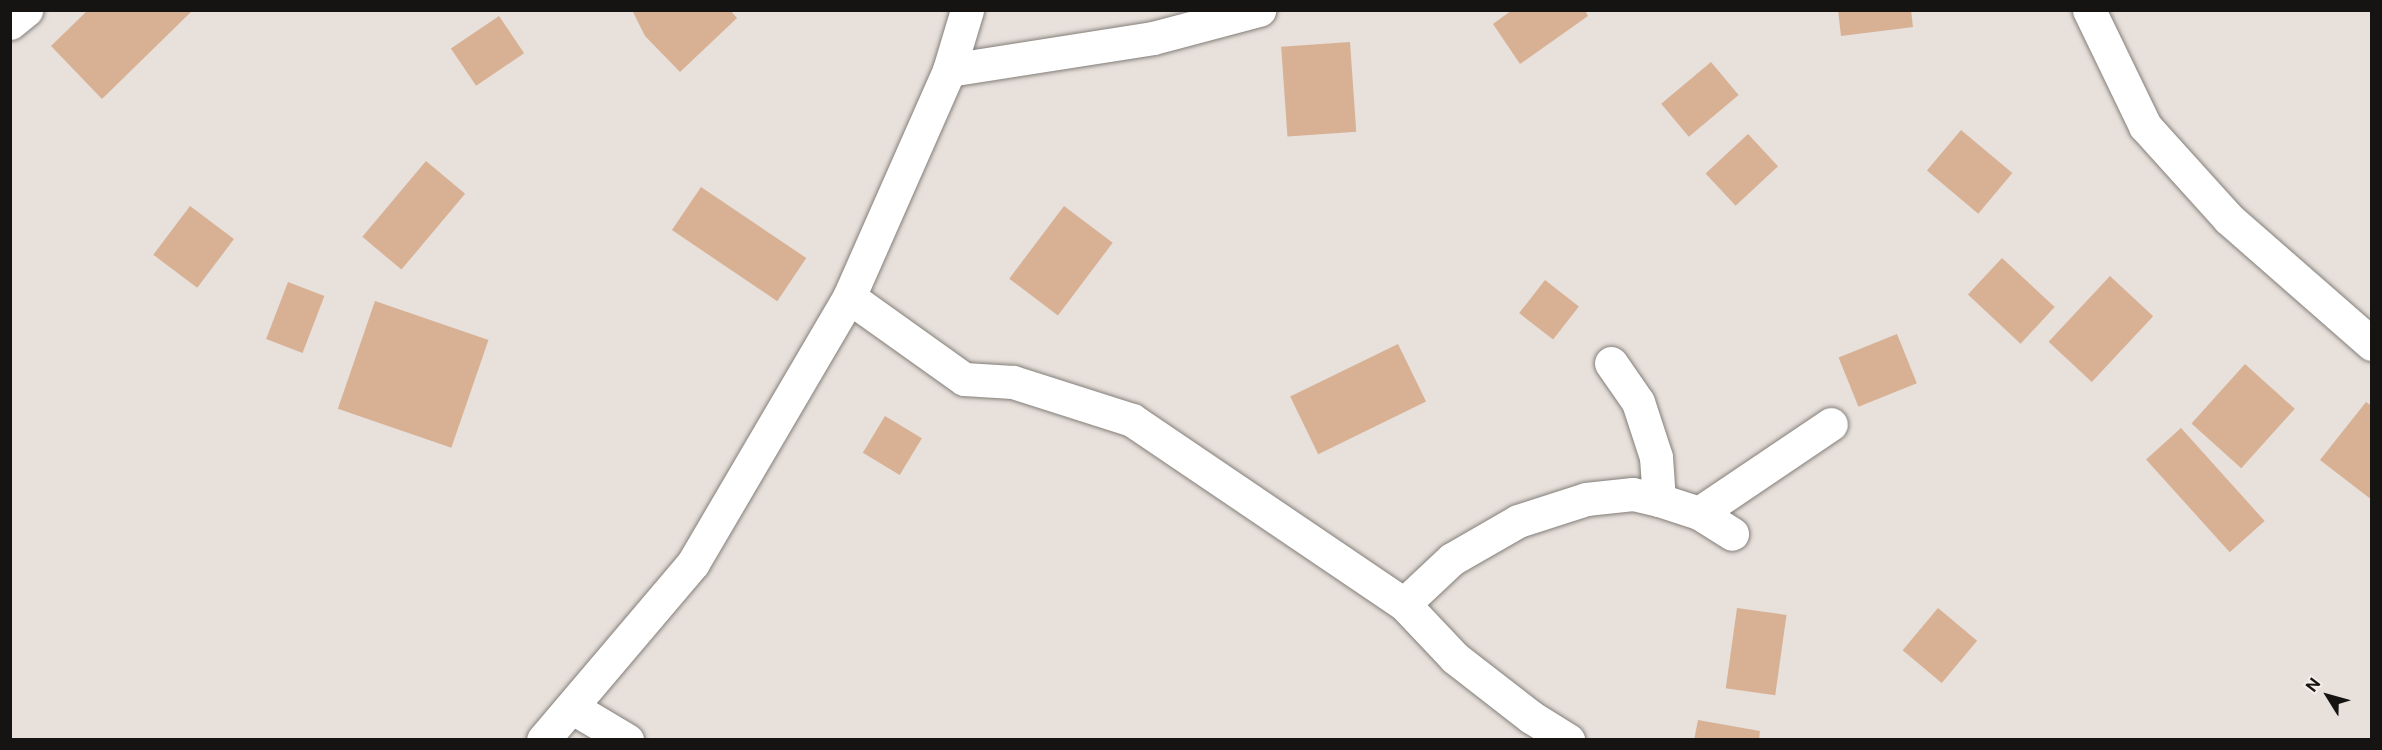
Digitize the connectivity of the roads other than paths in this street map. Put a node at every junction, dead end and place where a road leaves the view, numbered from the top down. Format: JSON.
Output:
{"nodes":[{"id":1,"x":26,"y":10,"type":"edge"},
{"id":2,"x":967,"y":10,"type":"edge"},
{"id":3,"x":1259,"y":10,"type":"edge"},
{"id":4,"x":2089,"y":10,"type":"edge"},
{"id":5,"x":10,"y":23,"type":"edge"},
{"id":6,"x":949,"y":70,"type":"junction"},
{"id":7,"x":849,"y":297,"type":"junction"},
{"id":8,"x":2372,"y":344,"type":"edge"},
{"id":9,"x":1611,"y":363,"type":"dead end"},
{"id":10,"x":1830,"y":424,"type":"dead end"},
{"id":11,"x":1659,"y":500,"type":"junction"},
{"id":12,"x":1699,"y":513,"type":"junction"},
{"id":13,"x":1731,"y":534,"type":"dead end"},
{"id":14,"x":1404,"y":604,"type":"junction"},
{"id":15,"x":573,"y":708,"type":"junction"},
{"id":16,"x":543,"y":740,"type":"edge"},
{"id":17,"x":627,"y":740,"type":"edge"},
{"id":18,"x":1568,"y":740,"type":"edge"}],
"edges":[{"from":1,"to":5,"type":"street"},
{"from":2,"to":6,"type":"street"},
{"from":3,"to":6,"type":"street"},
{"from":4,"to":8,"type":"street"},
{"from":6,"to":7,"type":"street"},
{"from":7,"to":14,"type":"street"},
{"from":7,"to":15,"type":"street"},
{"from":9,"to":11,"type":"street"},
{"from":10,"to":12,"type":"street"},
{"from":11,"to":12,"type":"street"},
{"from":11,"to":14,"type":"street"},
{"from":12,"to":13,"type":"street"},
{"from":14,"to":18,"type":"street"},
{"from":15,"to":16,"type":"street"},
{"from":15,"to":17,"type":"street"}]}
